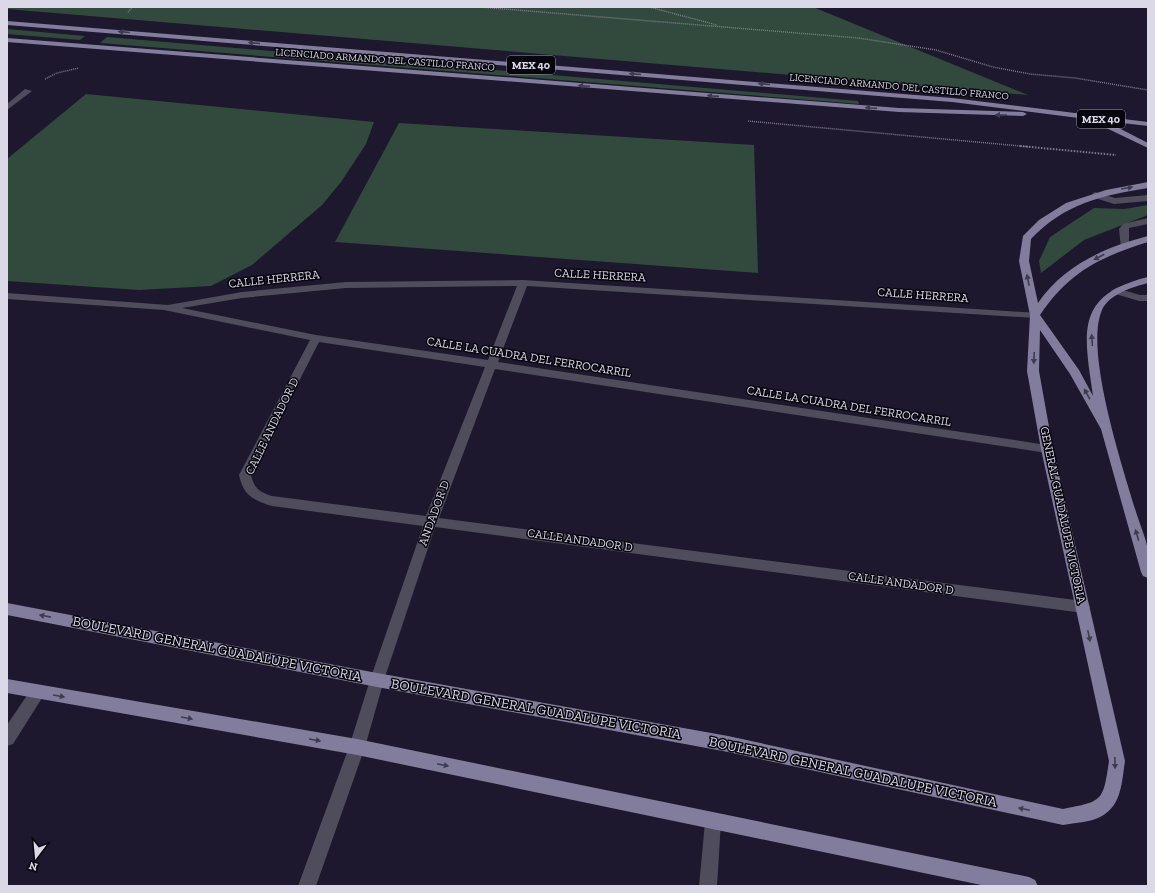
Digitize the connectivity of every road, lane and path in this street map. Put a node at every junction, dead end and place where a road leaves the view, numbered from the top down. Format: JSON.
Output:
{"nodes":[{"id":1,"x":480,"y":7,"type":"edge"},
{"id":2,"x":649,"y":7,"type":"edge"},
{"id":3,"x":7,"y":23,"type":"edge"},
{"id":4,"x":725,"y":28,"type":"junction"},
{"id":5,"x":7,"y":40,"type":"edge"},
{"id":6,"x":82,"y":68,"type":"dead end"},
{"id":7,"x":1148,"y":90,"type":"edge"},
{"id":8,"x":28,"y":91,"type":"joint"},
{"id":9,"x":7,"y":108,"type":"edge"},
{"id":10,"x":1054,"y":114,"type":"junction"},
{"id":11,"x":1087,"y":118,"type":"junction"},
{"id":12,"x":1148,"y":124,"type":"edge"},
{"id":13,"x":1148,"y":146,"type":"edge"},
{"id":14,"x":1148,"y":185,"type":"edge"},
{"id":15,"x":1096,"y":195,"type":"junction"},
{"id":16,"x":1148,"y":198,"type":"edge"},
{"id":17,"x":1148,"y":221,"type":"edge"},
{"id":18,"x":1148,"y":239,"type":"edge"},
{"id":19,"x":1124,"y":246,"type":"junction"},
{"id":20,"x":1148,"y":280,"type":"edge"},
{"id":21,"x":523,"y":283,"type":"junction"},
{"id":22,"x":1116,"y":291,"type":"junction"},
{"id":23,"x":7,"y":296,"type":"edge"},
{"id":24,"x":1148,"y":298,"type":"edge"},
{"id":25,"x":164,"y":307,"type":"junction"},
{"id":26,"x":1035,"y":315,"type":"junction"},
{"id":27,"x":316,"y":338,"type":"junction"},
{"id":28,"x":492,"y":365,"type":"junction"},
{"id":29,"x":1106,"y":428,"type":"junction"},
{"id":30,"x":1047,"y":449,"type":"junction"},
{"id":31,"x":431,"y":521,"type":"junction"},
{"id":32,"x":1148,"y":572,"type":"edge"},
{"id":33,"x":1083,"y":607,"type":"junction"},
{"id":34,"x":7,"y":609,"type":"edge"},
{"id":35,"x":377,"y":680,"type":"junction"},
{"id":36,"x":7,"y":686,"type":"edge"},
{"id":37,"x":37,"y":693,"type":"junction"},
{"id":38,"x":7,"y":739,"type":"edge"},
{"id":39,"x":357,"y":747,"type":"junction"},
{"id":40,"x":1062,"y":817,"type":"joint"},
{"id":41,"x":713,"y":822,"type":"junction"},
{"id":42,"x":307,"y":886,"type":"edge"},
{"id":43,"x":708,"y":886,"type":"edge"},
{"id":44,"x":1029,"y":886,"type":"edge"}],
"edges":[{"from":1,"to":4,"type":"path"},
{"from":2,"to":4,"type":"path"},
{"from":10,"to":3,"type":"main road","name":"LICENCIADO ARMANDO DEL CASTILLO FRANCO","number":"MEX 40","one_way":true},
{"from":4,"to":7,"type":"path"},
{"from":10,"to":5,"type":"main road","name":"LICENCIADO ARMANDO DEL CASTILLO FRANCO","one_way":true},
{"from":6,"to":8,"type":"path"},
{"from":8,"to":9,"type":"street"},
{"from":10,"to":11,"type":"main road","number":"MEX 40"},
{"from":11,"to":12,"type":"main road","number":"MEX 40"},
{"from":11,"to":13,"type":"main road"},
{"from":15,"to":14,"type":"main road","one_way":true},
{"from":15,"to":16,"type":"street"},
{"from":26,"to":15,"type":"main road","one_way":true},
{"from":17,"to":19,"type":"street"},
{"from":18,"to":19,"type":"main road"},
{"from":19,"to":26,"type":"main road","one_way":true},
{"from":20,"to":22,"type":"main road"},
{"from":21,"to":25,"type":"street","name":"CALLE HERRERA"},
{"from":21,"to":26,"type":"street","name":"CALLE HERRERA"},
{"from":21,"to":28,"type":"street","name":"ANDADOR D"},
{"from":22,"to":24,"type":"street"},
{"from":29,"to":22,"type":"main road","one_way":true},
{"from":23,"to":25,"type":"street","name":"CALLE LA CUADRA DEL FERROCARRIL"},
{"from":25,"to":27,"type":"street","name":"CALLE LA CUADRA DEL FERROCARRIL"},
{"from":29,"to":26,"type":"main road","one_way":true},
{"from":26,"to":30,"type":"main road","name":"GENERAL GUADALUPE VICTORIA","one_way":true},
{"from":27,"to":28,"type":"street","name":"CALLE LA CUADRA DEL FERROCARRIL"},
{"from":27,"to":31,"type":"street","name":"CALLE ANDADOR D"},
{"from":28,"to":30,"type":"street","name":"CALLE LA CUADRA DEL FERROCARRIL"},
{"from":28,"to":31,"type":"street","name":"ANDADOR D"},
{"from":32,"to":29,"type":"main road","one_way":true},
{"from":30,"to":33,"type":"main road","name":"GENERAL GUADALUPE VICTORIA"},
{"from":31,"to":33,"type":"street","name":"CALLE ANDADOR D"},
{"from":31,"to":35,"type":"street","name":"ANDADOR D"},
{"from":33,"to":40,"type":"main road","name":"GENERAL GUADALUPE VICTORIA","one_way":true},
{"from":35,"to":34,"type":"main road","name":"BOULEVARD GENERAL GUADALUPE VICTORIA","one_way":true},
{"from":35,"to":39,"type":"street","name":"ANDADOR D"},
{"from":40,"to":35,"type":"main road","name":"BOULEVARD GENERAL GUADALUPE VICTORIA","one_way":true},
{"from":36,"to":37,"type":"main road"},
{"from":37,"to":38,"type":"street"},
{"from":37,"to":39,"type":"main road","one_way":true},
{"from":39,"to":41,"type":"main road","one_way":true},
{"from":39,"to":42,"type":"street","name":"ANDADOR D"},
{"from":41,"to":43,"type":"street"},
{"from":41,"to":44,"type":"main road"}]}
